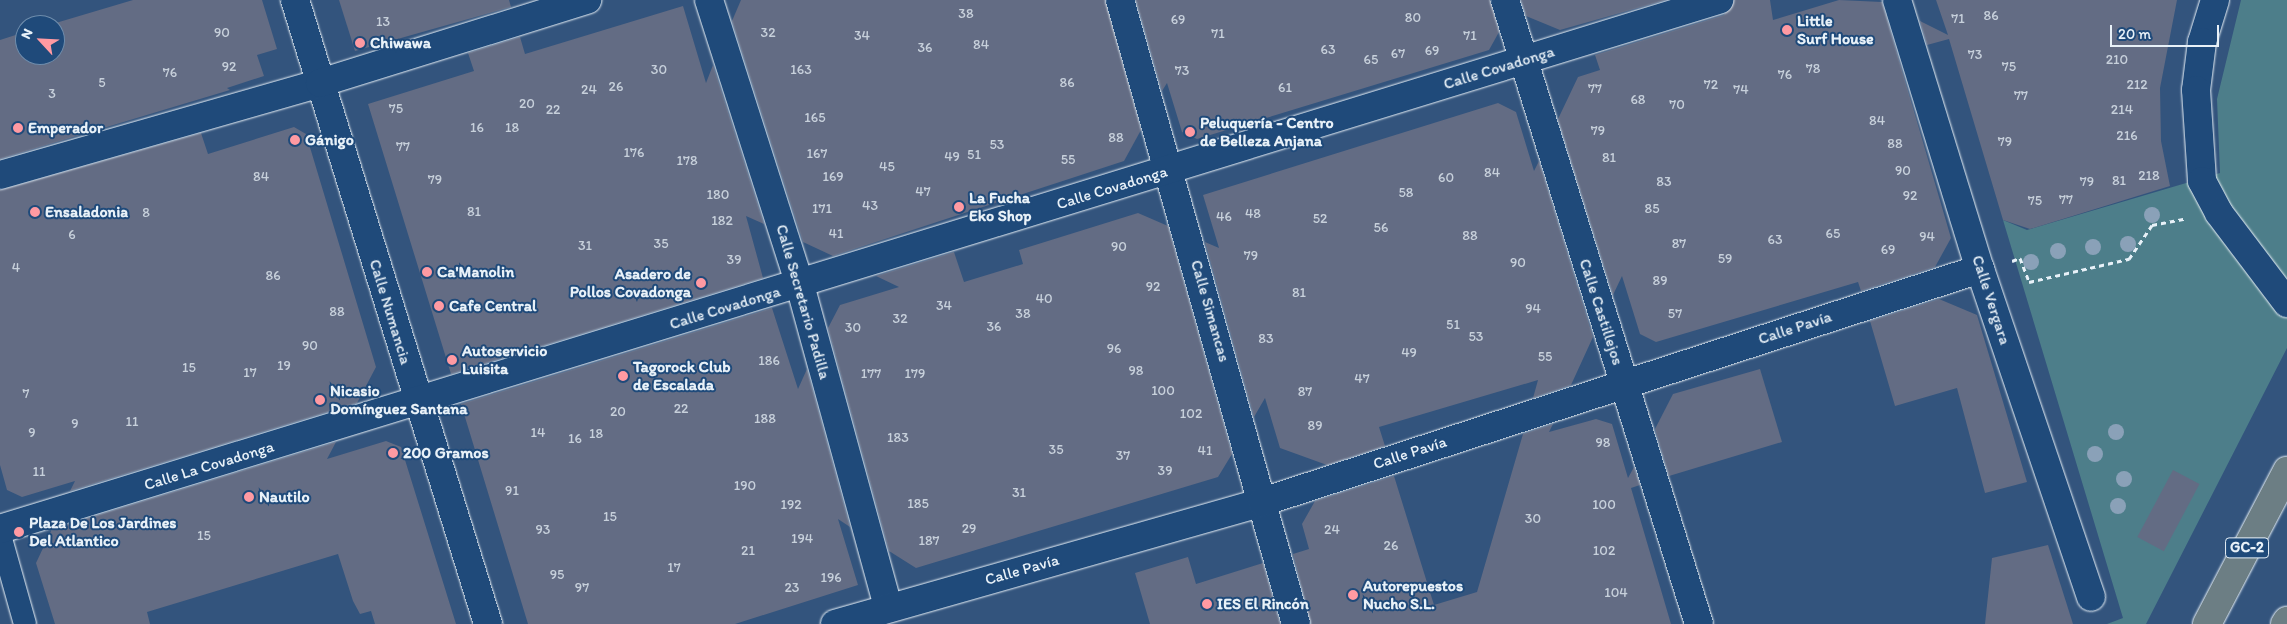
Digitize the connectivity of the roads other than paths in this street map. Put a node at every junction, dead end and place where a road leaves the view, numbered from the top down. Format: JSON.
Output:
{"nodes":[{"id":1,"x":295,"y":0,"type":"edge"},
{"id":2,"x":587,"y":0,"type":"edge"},
{"id":3,"x":709,"y":0,"type":"edge"},
{"id":4,"x":1120,"y":0,"type":"edge"},
{"id":5,"x":1505,"y":0,"type":"edge"},
{"id":6,"x":1719,"y":0,"type":"edge"},
{"id":7,"x":1897,"y":0,"type":"edge"},
{"id":8,"x":2215,"y":0,"type":"edge"},
{"id":9,"x":1522,"y":61,"type":"junction"},
{"id":10,"x":320,"y":83,"type":"junction"},
{"id":11,"x":1170,"y":170,"type":"junction"},
{"id":12,"x":0,"y":174,"type":"edge"},
{"id":13,"x":1980,"y":269,"type":"junction"},
{"id":14,"x":800,"y":285,"type":"junction"},
{"id":15,"x":2287,"y":303,"type":"edge"},
{"id":16,"x":1624,"y":383,"type":"junction"},
{"id":17,"x":418,"y":403,"type":"junction"},
{"id":18,"x":2287,"y":471,"type":"edge"},
{"id":19,"x":1262,"y":502,"type":"junction"},
{"id":20,"x":0,"y":529,"type":"edge"},
{"id":21,"x":0,"y":535,"type":"edge"},
{"id":22,"x":2091,"y":598,"type":"dead end"},
{"id":23,"x":888,"y":607,"type":"junction"},
{"id":24,"x":25,"y":624,"type":"edge"},
{"id":25,"x":488,"y":624,"type":"edge"},
{"id":26,"x":835,"y":624,"type":"edge"},
{"id":27,"x":1296,"y":624,"type":"edge"},
{"id":28,"x":1699,"y":624,"type":"edge"},
{"id":29,"x":2207,"y":624,"type":"edge"}],
"edges":[{"from":1,"to":10,"type":"street","name":"Calle Numancia"},
{"from":2,"to":10,"type":"street"},
{"from":3,"to":14,"type":"street","name":"Calle Secretario Padilla"},
{"from":4,"to":11,"type":"street","name":"Calle Simancas"},
{"from":5,"to":9,"type":"street","name":"Calle Castillejos"},
{"from":6,"to":9,"type":"street","name":"Calle Covadonga"},
{"from":7,"to":13,"type":"street","name":"Calle Vergara"},
{"from":8,"to":15,"type":"street"},
{"from":9,"to":11,"type":"street","name":"Calle Covadonga"},
{"from":9,"to":16,"type":"street","name":"Calle Castillejos"},
{"from":10,"to":12,"type":"street"},
{"from":10,"to":17,"type":"street","name":"Calle Numancia"},
{"from":11,"to":14,"type":"street","name":"Calle Covadonga"},
{"from":11,"to":19,"type":"street","name":"Calle Simancas"},
{"from":13,"to":16,"type":"street","name":"Calle Pavía"},
{"from":13,"to":22,"type":"street","name":"Calle Vergara"},
{"from":14,"to":17,"type":"street","name":"Calle Covadonga"},
{"from":14,"to":23,"type":"street","name":"Calle Secretario Padilla"},
{"from":16,"to":19,"type":"street","name":"Calle Pavía"},
{"from":16,"to":28,"type":"street","name":"Calle Castillejos"},
{"from":17,"to":20,"type":"street","name":"Calle La Covadonga"},
{"from":17,"to":25,"type":"street","name":"Calle Numancia"},
{"from":18,"to":29,"type":"highway","number":"GC-2"},
{"from":19,"to":23,"type":"street","name":"Calle Pavía"},
{"from":19,"to":27,"type":"street","name":"Calle Simancas"},
{"from":21,"to":24,"type":"street"},
{"from":23,"to":26,"type":"street","name":"Calle Pavía"}]}
